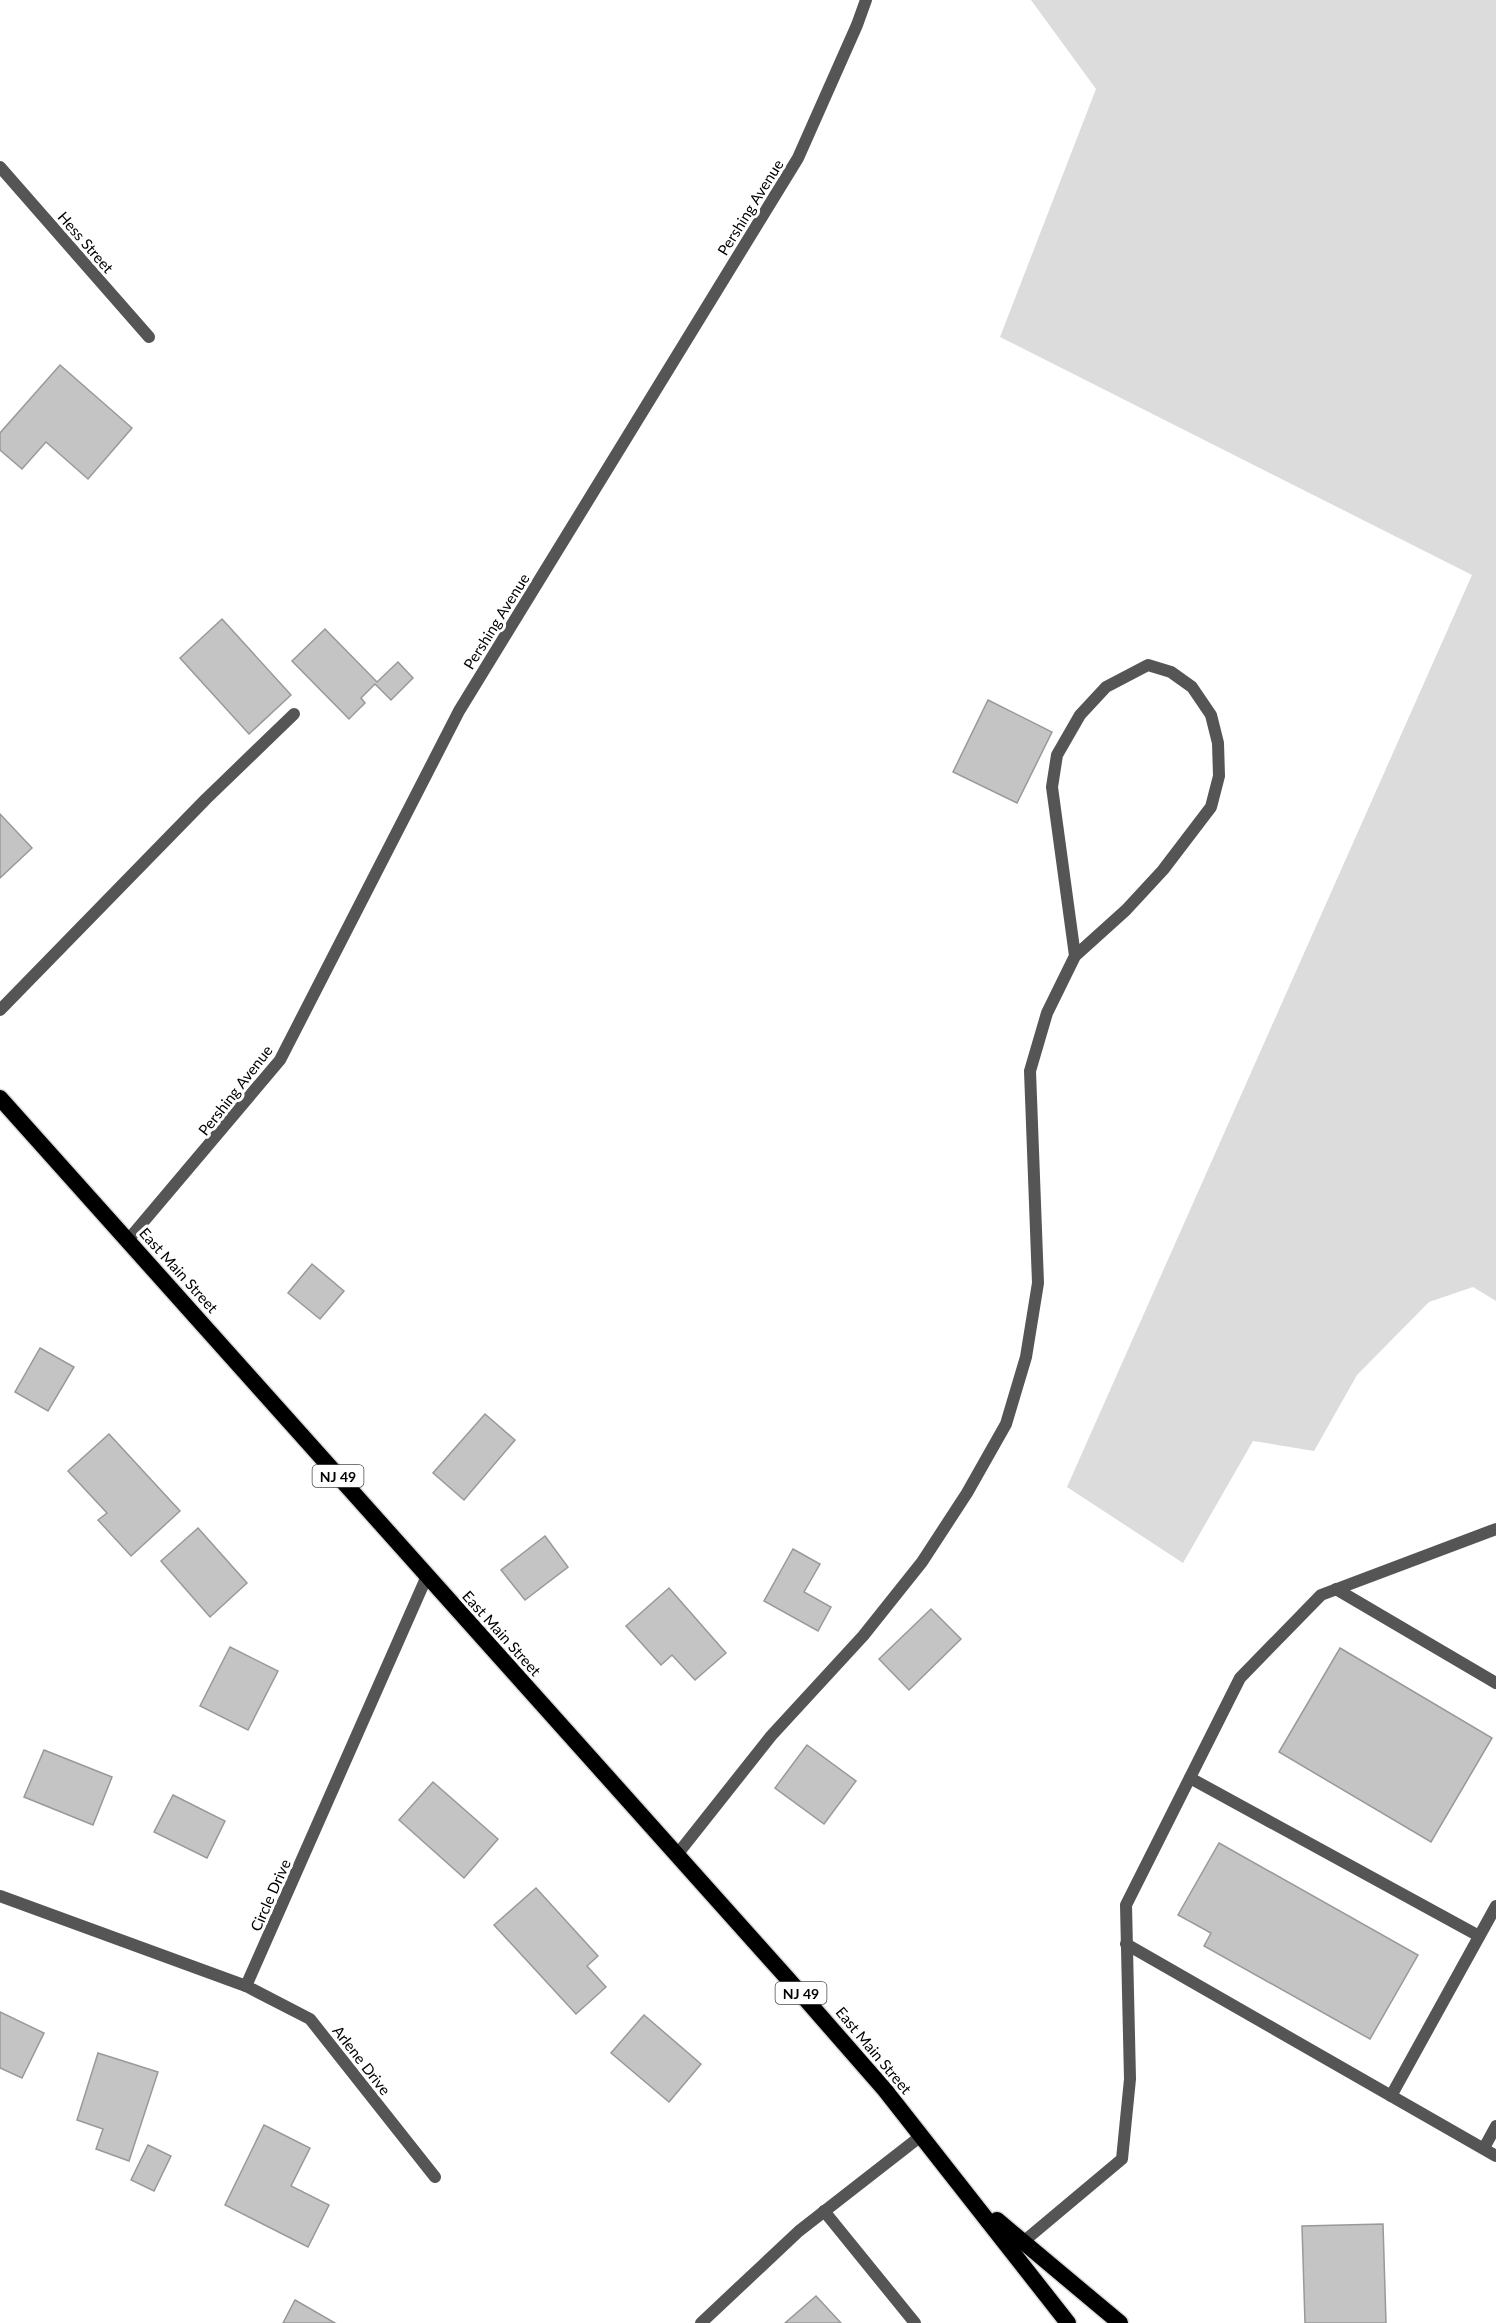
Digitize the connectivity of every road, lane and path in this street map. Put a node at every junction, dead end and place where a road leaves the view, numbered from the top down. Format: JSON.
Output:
{"nodes":[{"id":1,"x":866,"y":0,"type":"edge"},
{"id":2,"x":0,"y":167,"type":"edge"},
{"id":3,"x":149,"y":337,"type":"dead end"},
{"id":4,"x":294,"y":714,"type":"dead end"},
{"id":5,"x":1075,"y":956,"type":"junction"},
{"id":6,"x":0,"y":1010,"type":"edge"},
{"id":7,"x":0,"y":1098,"type":"edge"},
{"id":8,"x":128,"y":1240,"type":"junction"},
{"id":9,"x":1496,"y":1529,"type":"edge"},
{"id":10,"x":427,"y":1576,"type":"junction"},
{"id":11,"x":1336,"y":1590,"type":"junction"},
{"id":12,"x":1496,"y":1683,"type":"edge"},
{"id":13,"x":1190,"y":1778,"type":"junction"},
{"id":14,"x":676,"y":1856,"type":"junction"},
{"id":15,"x":0,"y":1896,"type":"edge"},
{"id":16,"x":1496,"y":1906,"type":"edge"},
{"id":17,"x":1479,"y":1936,"type":"junction"},
{"id":18,"x":1126,"y":1944,"type":"junction"},
{"id":19,"x":246,"y":1986,"type":"junction"},
{"id":20,"x":1391,"y":2096,"type":"junction"},
{"id":21,"x":1496,"y":2127,"type":"edge"},
{"id":22,"x":921,"y":2136,"type":"junction"},
{"id":23,"x":1484,"y":2148,"type":"junction"},
{"id":24,"x":1496,"y":2156,"type":"edge"},
{"id":25,"x":435,"y":2177,"type":"dead end"},
{"id":26,"x":971,"y":2199,"type":"junction"},
{"id":27,"x":824,"y":2211,"type":"junction"},
{"id":28,"x":1023,"y":2242,"type":"junction"},
{"id":29,"x":701,"y":2323,"type":"edge"},
{"id":30,"x":915,"y":2323,"type":"edge"},
{"id":31,"x":1068,"y":2323,"type":"edge"},
{"id":32,"x":1120,"y":2323,"type":"edge"}],
"edges":[{"from":1,"to":8,"type":"street","name":"Pershing Avenue"},
{"from":2,"to":3,"type":"street","name":"Hess Street"},
{"from":4,"to":6,"type":"street"},
{"from":5,"to":5,"type":"street"},
{"from":5,"to":14,"type":"street"},
{"from":7,"to":8,"type":"highway","name":"East Main Street","number":"NJ 49"},
{"from":8,"to":10,"type":"highway","name":"East Main Street","number":"NJ 49"},
{"from":9,"to":11,"type":"street"},
{"from":10,"to":14,"type":"highway","name":"East Main Street","number":"NJ 49"},
{"from":10,"to":19,"type":"street","name":"Circle Drive"},
{"from":11,"to":12,"type":"street"},
{"from":11,"to":13,"type":"street"},
{"from":13,"to":17,"type":"street"},
{"from":13,"to":18,"type":"street"},
{"from":14,"to":22,"type":"highway","name":"East Main Street","number":"NJ 49"},
{"from":15,"to":19,"type":"street"},
{"from":16,"to":17,"type":"street"},
{"from":17,"to":20,"type":"street"},
{"from":18,"to":20,"type":"street"},
{"from":18,"to":28,"type":"street"},
{"from":19,"to":25,"type":"street","name":"Arlene Drive"},
{"from":20,"to":23,"type":"street"},
{"from":21,"to":23,"type":"street"},
{"from":22,"to":26,"type":"highway","name":"East Main Street","number":"NJ 49"},
{"from":22,"to":27,"type":"street"},
{"from":23,"to":24,"type":"street"},
{"from":26,"to":28,"type":"highway","name":"East Main Street","number":"NJ 49"},
{"from":26,"to":31,"type":"highway","name":"East Main Street","number":"NJ 49"},
{"from":27,"to":29,"type":"street"},
{"from":27,"to":30,"type":"street"},
{"from":28,"to":32,"type":"highway","name":"East Main Street","number":"NJ 49"}]}
